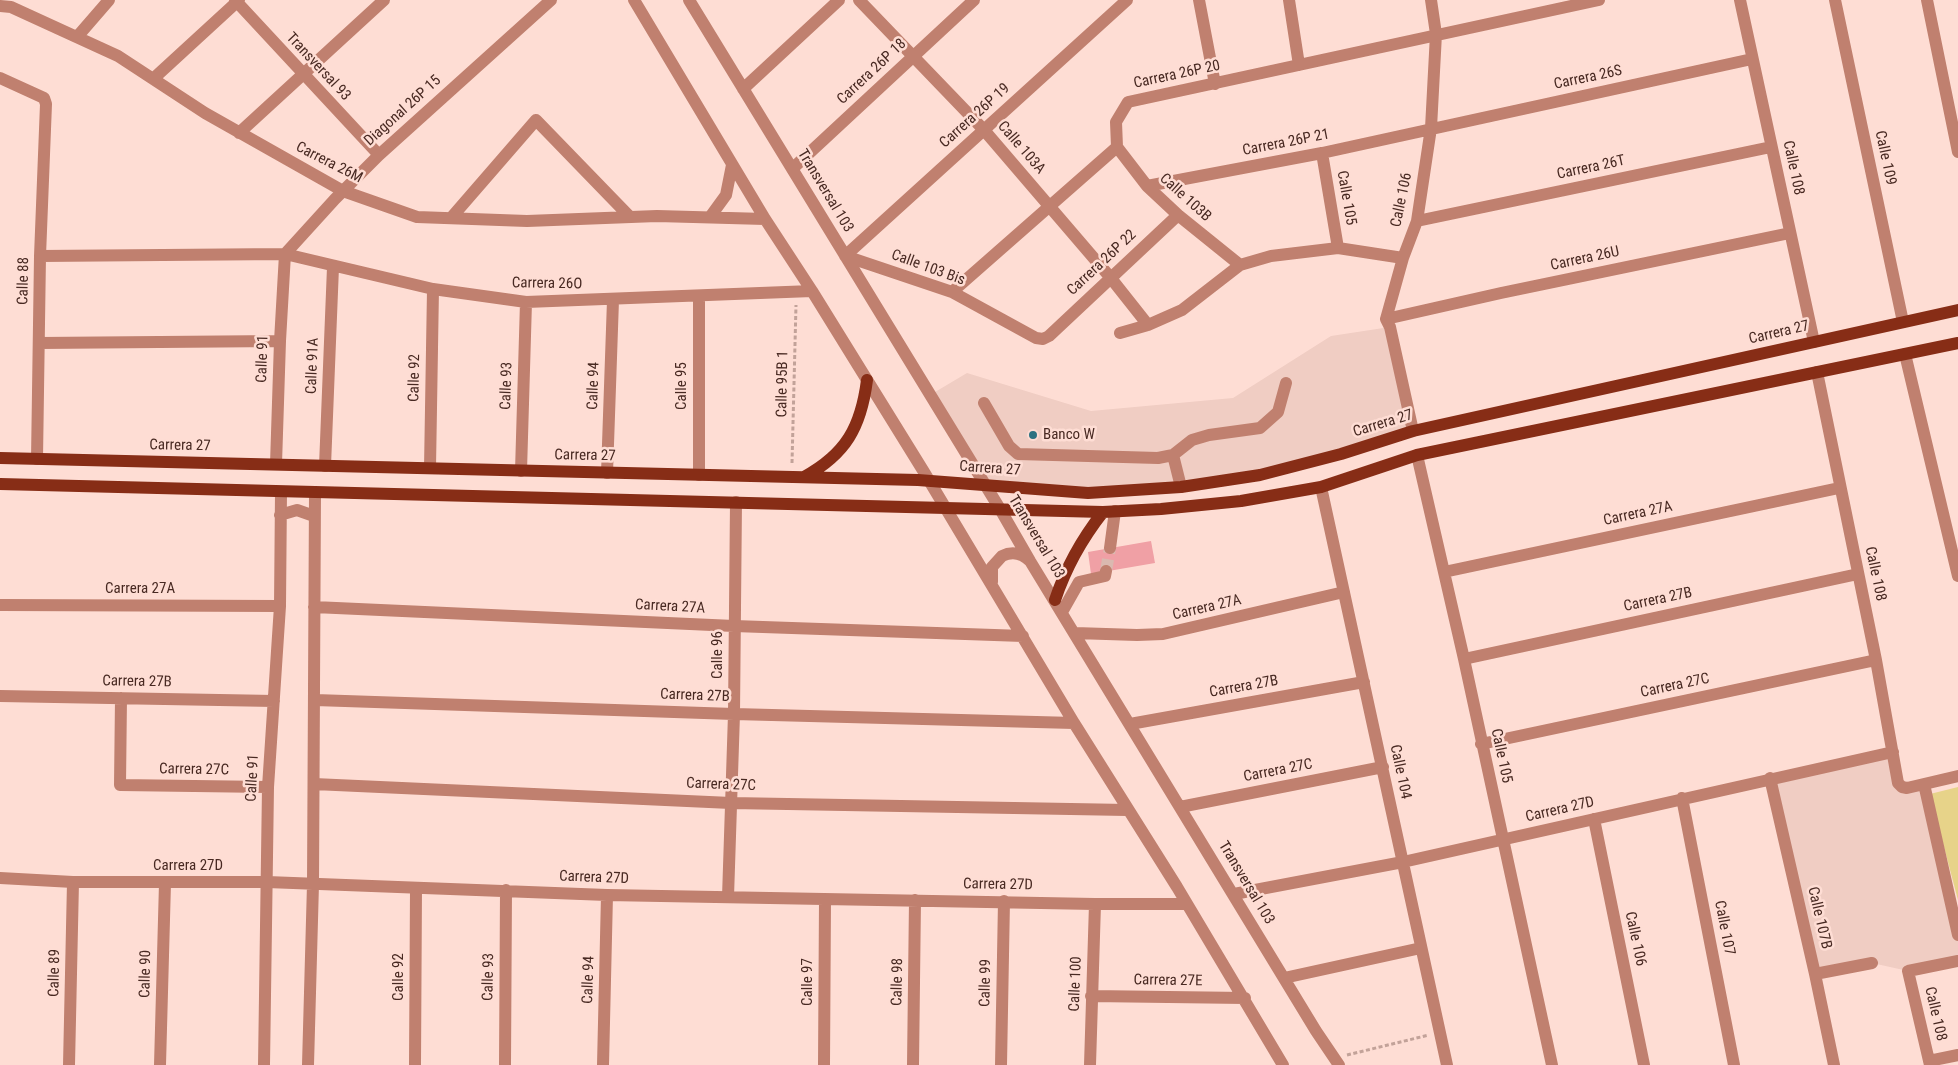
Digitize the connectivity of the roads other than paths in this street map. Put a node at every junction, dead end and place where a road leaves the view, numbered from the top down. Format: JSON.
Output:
{"nodes":[{"id":1,"x":109,"y":0,"type":"edge"},
{"id":2,"x":384,"y":0,"type":"edge"},
{"id":3,"x":634,"y":0,"type":"edge"},
{"id":4,"x":839,"y":0,"type":"edge"},
{"id":5,"x":859,"y":0,"type":"edge"},
{"id":6,"x":974,"y":0,"type":"edge"},
{"id":7,"x":1127,"y":0,"type":"edge"},
{"id":8,"x":1199,"y":0,"type":"edge"},
{"id":9,"x":1289,"y":0,"type":"edge"},
{"id":10,"x":1431,"y":0,"type":"edge"},
{"id":11,"x":1598,"y":0,"type":"edge"},
{"id":12,"x":1740,"y":0,"type":"edge"},
{"id":13,"x":1835,"y":0,"type":"edge"},
{"id":14,"x":1927,"y":0,"type":"edge"},
{"id":15,"x":237,"y":1,"type":"edge"},
{"id":16,"x":547,"y":1,"type":"edge"},
{"id":17,"x":693,"y":2,"type":"edge"},
{"id":18,"x":1560,"y":4,"type":"edge"},
{"id":19,"x":0,"y":6,"type":"edge"},
{"id":20,"x":1436,"y":34,"type":"junction"},
{"id":21,"x":77,"y":36,"type":"junction"},
{"id":22,"x":913,"y":56,"type":"junction"},
{"id":23,"x":1752,"y":59,"type":"junction"},
{"id":24,"x":1299,"y":65,"type":"junction"},
{"id":25,"x":303,"y":74,"type":"junction"},
{"id":26,"x":0,"y":78,"type":"edge"},
{"id":27,"x":153,"y":79,"type":"junction"},
{"id":28,"x":1215,"y":84,"type":"junction"},
{"id":29,"x":743,"y":89,"type":"junction"},
{"id":30,"x":1431,"y":128,"type":"junction"},
{"id":31,"x":984,"y":130,"type":"junction"},
{"id":32,"x":239,"y":133,"type":"junction"},
{"id":33,"x":1117,"y":147,"type":"junction"},
{"id":34,"x":1771,"y":147,"type":"junction"},
{"id":35,"x":1958,"y":152,"type":"edge"},
{"id":36,"x":1322,"y":153,"type":"junction"},
{"id":37,"x":379,"y":155,"type":"junction"},
{"id":38,"x":732,"y":165,"type":"junction"},
{"id":39,"x":792,"y":169,"type":"junction"},
{"id":40,"x":1147,"y":186,"type":"junction"},
{"id":41,"x":339,"y":195,"type":"junction"},
{"id":42,"x":1050,"y":206,"type":"junction"},
{"id":43,"x":1178,"y":215,"type":"junction"},
{"id":44,"x":630,"y":217,"type":"junction"},
{"id":45,"x":710,"y":217,"type":"junction"},
{"id":46,"x":451,"y":218,"type":"junction"},
{"id":47,"x":765,"y":219,"type":"junction"},
{"id":48,"x":1417,"y":221,"type":"junction"},
{"id":49,"x":1790,"y":233,"type":"junction"},
{"id":50,"x":1338,"y":248,"type":"junction"},
{"id":51,"x":285,"y":254,"type":"junction"},
{"id":52,"x":40,"y":256,"type":"junction"},
{"id":53,"x":845,"y":256,"type":"junction"},
{"id":54,"x":1403,"y":258,"type":"junction"},
{"id":55,"x":1240,"y":266,"type":"junction"},
{"id":56,"x":333,"y":267,"type":"junction"},
{"id":57,"x":1110,"y":277,"type":"junction"},
{"id":58,"x":433,"y":289,"type":"junction"},
{"id":59,"x":812,"y":291,"type":"junction"},
{"id":60,"x":952,"y":292,"type":"junction"},
{"id":61,"x":699,"y":296,"type":"junction"},
{"id":62,"x":613,"y":300,"type":"junction"},
{"id":63,"x":526,"y":302,"type":"junction"},
{"id":64,"x":1958,"y":310,"type":"edge"},
{"id":65,"x":1386,"y":319,"type":"junction"},
{"id":66,"x":1903,"y":322,"type":"junction"},
{"id":67,"x":1148,"y":325,"type":"junction"},
{"id":68,"x":1120,"y":334,"type":"dead end"},
{"id":69,"x":1049,"y":336,"type":"joint"},
{"id":70,"x":280,"y":341,"type":"junction"},
{"id":71,"x":1814,"y":342,"type":"junction"},
{"id":72,"x":1958,"y":342,"type":"edge"},
{"id":73,"x":39,"y":343,"type":"junction"},
{"id":74,"x":1905,"y":354,"type":"junction"},
{"id":75,"x":1817,"y":372,"type":"junction"},
{"id":76,"x":867,"y":380,"type":"junction"},
{"id":77,"x":1286,"y":383,"type":"dead end"},
{"id":78,"x":984,"y":403,"type":"dead end"},
{"id":79,"x":1413,"y":431,"type":"junction"},
{"id":80,"x":1172,"y":455,"type":"junction"},
{"id":81,"x":1417,"y":455,"type":"junction"},
{"id":82,"x":0,"y":458,"type":"edge"},
{"id":83,"x":37,"y":459,"type":"junction"},
{"id":84,"x":276,"y":464,"type":"junction"},
{"id":85,"x":325,"y":466,"type":"junction"},
{"id":86,"x":430,"y":468,"type":"junction"},
{"id":87,"x":521,"y":471,"type":"junction"},
{"id":88,"x":607,"y":473,"type":"junction"},
{"id":89,"x":699,"y":475,"type":"junction"},
{"id":90,"x":797,"y":478,"type":"junction"},
{"id":91,"x":930,"y":481,"type":"junction"},
{"id":92,"x":0,"y":484,"type":"edge"},
{"id":93,"x":985,"y":485,"type":"junction"},
{"id":94,"x":1181,"y":487,"type":"junction"},
{"id":95,"x":1320,"y":487,"type":"junction"},
{"id":96,"x":1839,"y":488,"type":"junction"},
{"id":97,"x":281,"y":492,"type":"junction"},
{"id":98,"x":315,"y":493,"type":"junction"},
{"id":99,"x":736,"y":502,"type":"junction"},
{"id":100,"x":945,"y":508,"type":"junction"},
{"id":101,"x":1000,"y":509,"type":"junction"},
{"id":102,"x":1109,"y":512,"type":"junction"},
{"id":103,"x":280,"y":515,"type":"junction"},
{"id":104,"x":314,"y":516,"type":"junction"},
{"id":105,"x":1110,"y":548,"type":"tunnel mouth"},
{"id":106,"x":1030,"y":561,"type":"junction"},
{"id":107,"x":1106,"y":571,"type":"dead end"},
{"id":108,"x":1444,"y":572,"type":"junction"},
{"id":109,"x":1858,"y":574,"type":"junction"},
{"id":110,"x":1958,"y":576,"type":"edge"},
{"id":111,"x":993,"y":586,"type":"junction"},
{"id":112,"x":1344,"y":592,"type":"junction"},
{"id":113,"x":0,"y":605,"type":"edge"},
{"id":114,"x":280,"y":606,"type":"junction"},
{"id":115,"x":1058,"y":606,"type":"junction"},
{"id":116,"x":314,"y":607,"type":"junction"},
{"id":117,"x":734,"y":626,"type":"junction"},
{"id":118,"x":1075,"y":633,"type":"junction"},
{"id":119,"x":1024,"y":636,"type":"junction"},
{"id":120,"x":1464,"y":659,"type":"junction"},
{"id":121,"x":1876,"y":660,"type":"junction"},
{"id":122,"x":1364,"y":682,"type":"junction"},
{"id":123,"x":0,"y":696,"type":"edge"},
{"id":124,"x":121,"y":698,"type":"junction"},
{"id":125,"x":315,"y":700,"type":"junction"},
{"id":126,"x":274,"y":701,"type":"junction"},
{"id":127,"x":734,"y":714,"type":"junction"},
{"id":128,"x":1074,"y":722,"type":"junction"},
{"id":129,"x":1130,"y":724,"type":"junction"},
{"id":130,"x":1481,"y":744,"type":"junction"},
{"id":131,"x":1892,"y":752,"type":"junction"},
{"id":132,"x":1383,"y":767,"type":"junction"},
{"id":133,"x":1958,"y":776,"type":"edge"},
{"id":134,"x":1770,"y":778,"type":"junction"},
{"id":135,"x":314,"y":784,"type":"junction"},
{"id":136,"x":1924,"y":784,"type":"junction"},
{"id":137,"x":268,"y":787,"type":"junction"},
{"id":138,"x":1682,"y":798,"type":"junction"},
{"id":139,"x":731,"y":802,"type":"junction"},
{"id":140,"x":1180,"y":807,"type":"junction"},
{"id":141,"x":1127,"y":810,"type":"junction"},
{"id":142,"x":1594,"y":819,"type":"junction"},
{"id":143,"x":1503,"y":839,"type":"junction"},
{"id":144,"x":1403,"y":862,"type":"junction"},
{"id":145,"x":0,"y":878,"type":"edge"},
{"id":146,"x":73,"y":882,"type":"junction"},
{"id":147,"x":267,"y":882,"type":"junction"},
{"id":148,"x":165,"y":883,"type":"junction"},
{"id":149,"x":313,"y":884,"type":"junction"},
{"id":150,"x":416,"y":888,"type":"junction"},
{"id":151,"x":506,"y":890,"type":"junction"},
{"id":152,"x":1234,"y":894,"type":"junction"},
{"id":153,"x":607,"y":895,"type":"junction"},
{"id":154,"x":728,"y":897,"type":"junction"},
{"id":155,"x":825,"y":899,"type":"junction"},
{"id":156,"x":915,"y":900,"type":"junction"},
{"id":157,"x":1004,"y":902,"type":"junction"},
{"id":158,"x":1095,"y":904,"type":"junction"},
{"id":159,"x":1187,"y":904,"type":"junction"},
{"id":160,"x":1958,"y":935,"type":"edge"},
{"id":161,"x":1421,"y":948,"type":"junction"},
{"id":162,"x":1958,"y":961,"type":"edge"},
{"id":163,"x":1872,"y":963,"type":"dead end"},
{"id":164,"x":1815,"y":974,"type":"junction"},
{"id":165,"x":1284,"y":978,"type":"junction"},
{"id":166,"x":1091,"y":996,"type":"junction"},
{"id":167,"x":1245,"y":998,"type":"junction"},
{"id":168,"x":1958,"y":1055,"type":"edge"},
{"id":169,"x":1336,"y":1061,"type":"edge"},
{"id":170,"x":1930,"y":1063,"type":"edge"},
{"id":171,"x":69,"y":1065,"type":"edge"},
{"id":172,"x":160,"y":1065,"type":"edge"},
{"id":173,"x":264,"y":1065,"type":"edge"},
{"id":174,"x":308,"y":1065,"type":"edge"},
{"id":175,"x":415,"y":1065,"type":"edge"},
{"id":176,"x":505,"y":1065,"type":"edge"},
{"id":177,"x":603,"y":1065,"type":"edge"},
{"id":178,"x":824,"y":1065,"type":"edge"},
{"id":179,"x":913,"y":1065,"type":"edge"},
{"id":180,"x":1001,"y":1065,"type":"edge"},
{"id":181,"x":1090,"y":1065,"type":"edge"},
{"id":182,"x":1283,"y":1065,"type":"edge"},
{"id":183,"x":1447,"y":1065,"type":"edge"},
{"id":184,"x":1552,"y":1065,"type":"edge"},
{"id":185,"x":1644,"y":1065,"type":"edge"},
{"id":186,"x":1734,"y":1065,"type":"edge"},
{"id":187,"x":1834,"y":1065,"type":"edge"}],
"edges":[{"from":1,"to":21,"type":"street"},
{"from":2,"to":25,"type":"street"},
{"from":3,"to":38,"type":"street"},
{"from":4,"to":29,"type":"street"},
{"from":5,"to":22,"type":"street","name":"Calle 103A"},
{"from":6,"to":22,"type":"street","name":"Carrera 26P 18"},
{"from":7,"to":31,"type":"street","name":"Carrera 26P 19"},
{"from":8,"to":28,"type":"street"},
{"from":9,"to":24,"type":"street"},
{"from":10,"to":20,"type":"street","name":"Calle 106"},
{"from":11,"to":18,"type":"street","name":"Carrera 26P 20"},
{"from":12,"to":23,"type":"street","name":"Calle 108"},
{"from":13,"to":66,"type":"street","name":"Calle 109"},
{"from":14,"to":35,"type":"street"},
{"from":15,"to":25,"type":"street","name":"Transversal 93"},
{"from":15,"to":27,"type":"street"},
{"from":16,"to":37,"type":"street","name":"Diagonal 26P 15"},
{"from":17,"to":29,"type":"street","name":"Transversal 103"},
{"from":18,"to":20,"type":"street","name":"Carrera 26P 20"},
{"from":19,"to":21,"type":"street","name":"Carrera 26M"},
{"from":20,"to":24,"type":"street","name":"Carrera 26P 20"},
{"from":20,"to":30,"type":"street","name":"Calle 106"},
{"from":21,"to":27,"type":"street","name":"Carrera 26M"},
{"from":22,"to":31,"type":"street","name":"Calle 103A"},
{"from":22,"to":39,"type":"street","name":"Carrera 26P 18"},
{"from":23,"to":30,"type":"street","name":"Carrera 26S"},
{"from":23,"to":34,"type":"street","name":"Calle 108"},
{"from":24,"to":28,"type":"street","name":"Carrera 26P 20"},
{"from":25,"to":32,"type":"street"},
{"from":25,"to":37,"type":"street","name":"Transversal 93"},
{"from":26,"to":52,"type":"street","name":"Calle 88"},
{"from":27,"to":32,"type":"street","name":"Carrera 26M"},
{"from":28,"to":33,"type":"street","name":"Carrera 26P 20"},
{"from":29,"to":39,"type":"street","name":"Transversal 103"},
{"from":30,"to":36,"type":"street","name":"Carrera 26P 21"},
{"from":30,"to":48,"type":"street","name":"Calle 106"},
{"from":31,"to":42,"type":"street","name":"Calle 103A"},
{"from":31,"to":53,"type":"street","name":"Carrera 26P 19"},
{"from":32,"to":41,"type":"street","name":"Carrera 26M"},
{"from":33,"to":40,"type":"street","name":"Calle 103B"},
{"from":33,"to":42,"type":"street"},
{"from":34,"to":48,"type":"street","name":"Carrera 26T"},
{"from":34,"to":49,"type":"street","name":"Calle 108"},
{"from":36,"to":40,"type":"street","name":"Carrera 26P 21"},
{"from":36,"to":50,"type":"street","name":"Calle 105"},
{"from":37,"to":41,"type":"street","name":"Diagonal 26P 15"},
{"from":38,"to":45,"type":"street"},
{"from":38,"to":47,"type":"street"},
{"from":39,"to":53,"type":"street","name":"Transversal 103"},
{"from":40,"to":43,"type":"street","name":"Calle 103B"},
{"from":41,"to":46,"type":"street","name":"Carrera 26M"},
{"from":41,"to":51,"type":"street","name":"Diagonal 26P 15"},
{"from":42,"to":57,"type":"street","name":"Calle 103A"},
{"from":42,"to":60,"type":"street"},
{"from":43,"to":55,"type":"street","name":"Calle 103B"},
{"from":43,"to":57,"type":"street","name":"Carrera 26P 22"},
{"from":44,"to":45,"type":"street","name":"Carrera 26M"},
{"from":44,"to":46,"type":"street","name":"Carrera 26M"},
{"from":44,"to":46,"type":"street"},
{"from":45,"to":47,"type":"street","name":"Carrera 26M"},
{"from":47,"to":59,"type":"street"},
{"from":48,"to":54,"type":"street","name":"Calle 106"},
{"from":49,"to":65,"type":"street","name":"Carrera 26U"},
{"from":49,"to":71,"type":"street","name":"Calle 108"},
{"from":50,"to":54,"type":"street"},
{"from":50,"to":55,"type":"street"},
{"from":51,"to":52,"type":"street","name":"Carrera 26O"},
{"from":51,"to":56,"type":"street","name":"Carrera 26O"},
{"from":51,"to":70,"type":"street","name":"Calle 91"},
{"from":52,"to":73,"type":"street","name":"Calle 88"},
{"from":53,"to":60,"type":"street","name":"Calle 103 Bis"},
{"from":53,"to":93,"type":"street","name":"Transversal 103"},
{"from":54,"to":65,"type":"street","name":"Calle 106"},
{"from":55,"to":67,"type":"street"},
{"from":56,"to":58,"type":"street","name":"Carrera 26O"},
{"from":56,"to":85,"type":"street","name":"Calle 91A"},
{"from":57,"to":67,"type":"street","name":"Calle 103A"},
{"from":57,"to":69,"type":"street","name":"Carrera 26P 22"},
{"from":58,"to":63,"type":"street","name":"Carrera 26O"},
{"from":58,"to":86,"type":"street","name":"Calle 92"},
{"from":59,"to":61,"type":"street","name":"Carrera 26O"},
{"from":59,"to":76,"type":"street"},
{"from":60,"to":69,"type":"street","name":"Calle 103 Bis"},
{"from":61,"to":62,"type":"street","name":"Carrera 26O"},
{"from":61,"to":89,"type":"street","name":"Calle 95"},
{"from":62,"to":63,"type":"street","name":"Carrera 26O"},
{"from":62,"to":88,"type":"street","name":"Calle 94"},
{"from":63,"to":87,"type":"street","name":"Calle 93"},
{"from":64,"to":66,"type":"main road","name":"Carrera 27"},
{"from":65,"to":79,"type":"street"},
{"from":66,"to":71,"type":"main road","name":"Carrera 27"},
{"from":67,"to":68,"type":"street"},
{"from":70,"to":73,"type":"street"},
{"from":70,"to":84,"type":"street","name":"Calle 91"},
{"from":71,"to":79,"type":"main road","name":"Carrera 27"},
{"from":72,"to":74,"type":"main road"},
{"from":73,"to":83,"type":"street","name":"Calle 88"},
{"from":74,"to":75,"type":"main road"},
{"from":74,"to":110,"type":"street"},
{"from":75,"to":81,"type":"main road"},
{"from":75,"to":96,"type":"street","name":"Calle 108"},
{"from":76,"to":90,"type":"main road"},
{"from":76,"to":91,"type":"street"},
{"from":77,"to":80,"type":"street"},
{"from":78,"to":80,"type":"street"},
{"from":79,"to":94,"type":"main road","name":"Carrera 27"},
{"from":80,"to":94,"type":"street"},
{"from":81,"to":95,"type":"main road"},
{"from":81,"to":108,"type":"street","name":"Calle 105"},
{"from":82,"to":83,"type":"main road","name":"Carrera 27"},
{"from":83,"to":84,"type":"main road","name":"Carrera 27"},
{"from":84,"to":85,"type":"main road","name":"Carrera 27"},
{"from":85,"to":86,"type":"main road","name":"Carrera 27"},
{"from":86,"to":87,"type":"main road","name":"Carrera 27"},
{"from":87,"to":88,"type":"main road","name":"Carrera 27"},
{"from":88,"to":89,"type":"main road","name":"Carrera 27"},
{"from":89,"to":90,"type":"main road","name":"Carrera 27"},
{"from":90,"to":91,"type":"main road","name":"Carrera 27"},
{"from":91,"to":93,"type":"main road","name":"Carrera 27"},
{"from":91,"to":100,"type":"street"},
{"from":92,"to":97,"type":"main road"},
{"from":93,"to":94,"type":"main road","name":"Carrera 27"},
{"from":93,"to":101,"type":"street","name":"Transversal 103"},
{"from":95,"to":102,"type":"main road"},
{"from":95,"to":112,"type":"street","name":"Calle 104"},
{"from":96,"to":108,"type":"street","name":"Carrera 27A"},
{"from":96,"to":109,"type":"street","name":"Calle 108"},
{"from":97,"to":98,"type":"main road"},
{"from":97,"to":103,"type":"street","name":"Calle 91"},
{"from":98,"to":99,"type":"main road"},
{"from":98,"to":104,"type":"street"},
{"from":99,"to":100,"type":"main road"},
{"from":99,"to":117,"type":"street","name":"Calle 96"},
{"from":100,"to":101,"type":"main road"},
{"from":100,"to":111,"type":"street"},
{"from":101,"to":102,"type":"main road"},
{"from":101,"to":106,"type":"street","name":"Transversal 103"},
{"from":102,"to":105,"type":"street"},
{"from":102,"to":115,"type":"main road"},
{"from":103,"to":104,"type":"street"},
{"from":103,"to":114,"type":"street","name":"Calle 91"},
{"from":104,"to":116,"type":"street"},
{"from":106,"to":111,"type":"street"},
{"from":106,"to":115,"type":"street","name":"Transversal 103"},
{"from":107,"to":115,"type":"street"},
{"from":108,"to":120,"type":"street","name":"Calle 105"},
{"from":109,"to":120,"type":"street","name":"Carrera 27B"},
{"from":109,"to":121,"type":"street","name":"Calle 108"},
{"from":111,"to":119,"type":"street"},
{"from":112,"to":118,"type":"street","name":"Carrera 27A"},
{"from":112,"to":122,"type":"street","name":"Calle 104"},
{"from":113,"to":114,"type":"street","name":"Carrera 27A"},
{"from":114,"to":126,"type":"street","name":"Calle 91"},
{"from":115,"to":118,"type":"street","name":"Transversal 103"},
{"from":116,"to":117,"type":"street","name":"Carrera 27A"},
{"from":116,"to":125,"type":"street"},
{"from":117,"to":119,"type":"street","name":"Carrera 27A"},
{"from":117,"to":127,"type":"street","name":"Calle 96"},
{"from":118,"to":129,"type":"street","name":"Transversal 103"},
{"from":119,"to":128,"type":"street"},
{"from":120,"to":130,"type":"street","name":"Calle 105"},
{"from":121,"to":130,"type":"street","name":"Carrera 27C"},
{"from":121,"to":131,"type":"street","name":"Calle 108"},
{"from":122,"to":129,"type":"street","name":"Carrera 27B"},
{"from":122,"to":132,"type":"street","name":"Calle 104"},
{"from":123,"to":124,"type":"street","name":"Carrera 27B"},
{"from":124,"to":126,"type":"street","name":"Carrera 27B"},
{"from":124,"to":137,"type":"street","name":"Carrera 27C"},
{"from":125,"to":127,"type":"street","name":"Carrera 27B"},
{"from":125,"to":135,"type":"street"},
{"from":126,"to":137,"type":"street","name":"Calle 91"},
{"from":127,"to":128,"type":"street","name":"Carrera 27B"},
{"from":127,"to":139,"type":"street","name":"Calle 96"},
{"from":128,"to":141,"type":"street"},
{"from":129,"to":140,"type":"street","name":"Transversal 103"},
{"from":130,"to":143,"type":"street","name":"Calle 105"},
{"from":131,"to":134,"type":"street","name":"Carrera 27D"},
{"from":131,"to":136,"type":"street","name":"Calle 108"},
{"from":132,"to":140,"type":"street","name":"Carrera 27C"},
{"from":132,"to":144,"type":"street","name":"Calle 104"},
{"from":133,"to":136,"type":"street"},
{"from":134,"to":138,"type":"street","name":"Carrera 27D"},
{"from":134,"to":164,"type":"street","name":"Calle 107B"},
{"from":135,"to":139,"type":"street","name":"Carrera 27C"},
{"from":135,"to":149,"type":"street"},
{"from":136,"to":160,"type":"street"},
{"from":137,"to":147,"type":"street","name":"Calle 91"},
{"from":138,"to":142,"type":"street","name":"Carrera 27D"},
{"from":138,"to":186,"type":"street","name":"Calle 107"},
{"from":139,"to":141,"type":"street","name":"Carrera 27C"},
{"from":139,"to":154,"type":"street","name":"Calle 96"},
{"from":140,"to":152,"type":"street","name":"Transversal 103"},
{"from":141,"to":159,"type":"street"},
{"from":142,"to":143,"type":"street","name":"Carrera 27D"},
{"from":142,"to":185,"type":"street","name":"Calle 106"},
{"from":143,"to":144,"type":"street","name":"Carrera 27D"},
{"from":143,"to":184,"type":"street","name":"Calle 105"},
{"from":144,"to":152,"type":"street","name":"Carrera 27D"},
{"from":144,"to":161,"type":"street","name":"Calle 104"},
{"from":145,"to":146,"type":"street","name":"Carrera 27D"},
{"from":146,"to":148,"type":"street","name":"Carrera 27D"},
{"from":146,"to":171,"type":"street","name":"Calle 89"},
{"from":147,"to":148,"type":"street","name":"Carrera 27D"},
{"from":147,"to":149,"type":"street","name":"Carrera 27D"},
{"from":147,"to":173,"type":"street","name":"Calle 91"},
{"from":148,"to":172,"type":"street","name":"Calle 90"},
{"from":149,"to":150,"type":"street","name":"Carrera 27D"},
{"from":149,"to":174,"type":"street"},
{"from":150,"to":151,"type":"street","name":"Carrera 27D"},
{"from":150,"to":175,"type":"street","name":"Calle 92"},
{"from":151,"to":153,"type":"street","name":"Carrera 27D"},
{"from":151,"to":176,"type":"street","name":"Calle 93"},
{"from":152,"to":165,"type":"street","name":"Transversal 103"},
{"from":153,"to":154,"type":"street","name":"Carrera 27D"},
{"from":153,"to":177,"type":"street","name":"Calle 94"},
{"from":154,"to":155,"type":"street","name":"Carrera 27D"},
{"from":155,"to":156,"type":"street","name":"Carrera 27D"},
{"from":155,"to":178,"type":"street","name":"Calle 97"},
{"from":156,"to":157,"type":"street","name":"Carrera 27D"},
{"from":156,"to":179,"type":"street","name":"Calle 98"},
{"from":157,"to":158,"type":"street","name":"Carrera 27D"},
{"from":157,"to":180,"type":"street","name":"Calle 99"},
{"from":158,"to":159,"type":"street","name":"Carrera 27D"},
{"from":158,"to":166,"type":"street","name":"Calle 100"},
{"from":159,"to":167,"type":"street"},
{"from":161,"to":165,"type":"street"},
{"from":161,"to":183,"type":"street","name":"Calle 104"},
{"from":162,"to":170,"type":"street","name":"Calle 108"},
{"from":163,"to":164,"type":"street"},
{"from":164,"to":187,"type":"street","name":"Calle 107B"},
{"from":165,"to":169,"type":"street","name":"Transversal 103"},
{"from":166,"to":167,"type":"street","name":"Carrera 27E"},
{"from":166,"to":181,"type":"street","name":"Calle 100"},
{"from":167,"to":182,"type":"street"},
{"from":168,"to":170,"type":"street"}]}
